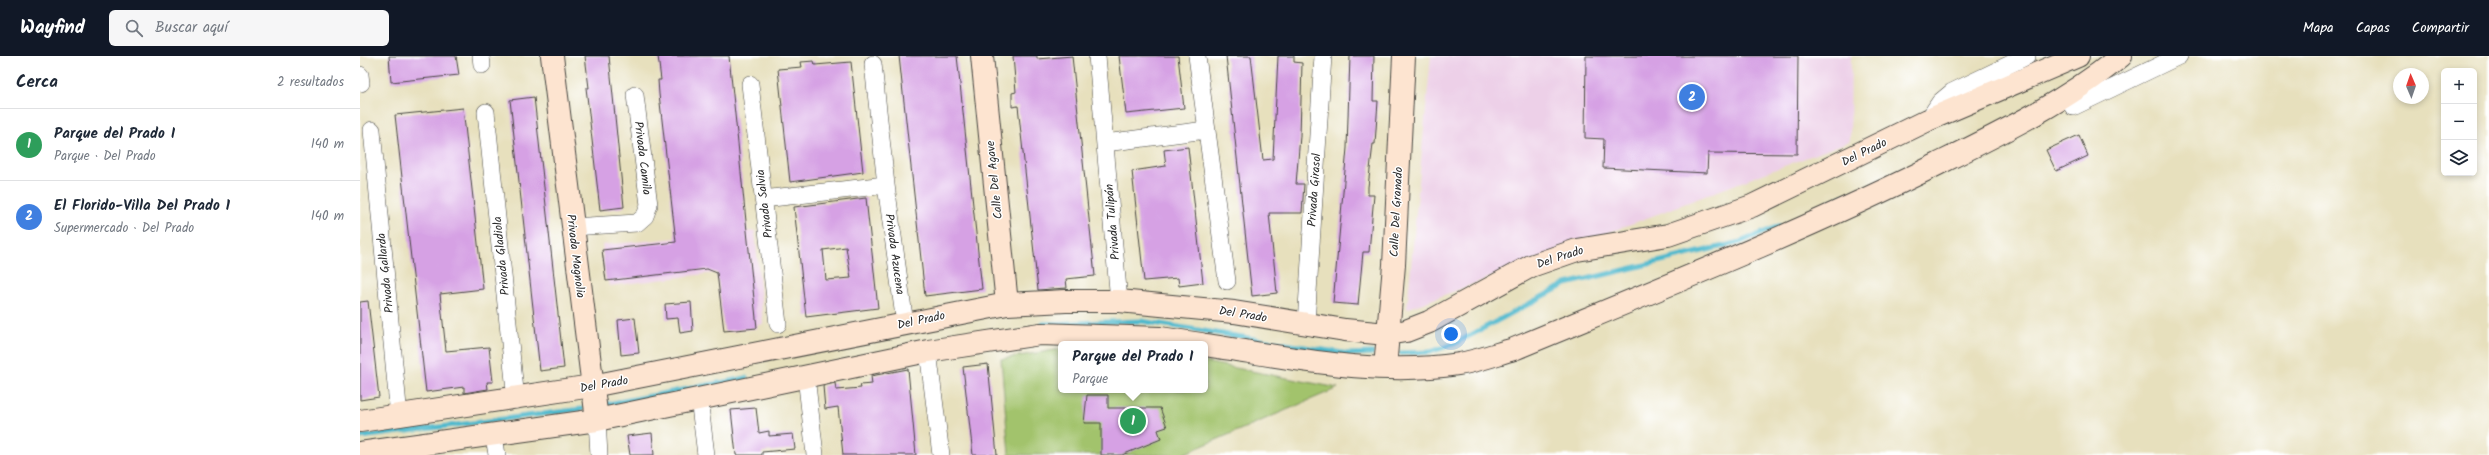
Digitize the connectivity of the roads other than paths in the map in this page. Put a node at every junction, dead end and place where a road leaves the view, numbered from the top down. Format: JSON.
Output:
{"nodes":[{"id":1,"x":552,"y":56,"type":"edge"},
{"id":2,"x":982,"y":56,"type":"edge"},
{"id":3,"x":1097,"y":56,"type":"edge"},
{"id":4,"x":1197,"y":56,"type":"edge"},
{"id":5,"x":1323,"y":56,"type":"edge"},
{"id":6,"x":1404,"y":56,"type":"edge"},
{"id":7,"x":2026,"y":56,"type":"edge"},
{"id":8,"x":2078,"y":56,"type":"edge"},
{"id":9,"x":2121,"y":56,"type":"edge"},
{"id":10,"x":2179,"y":56,"type":"edge"},
{"id":11,"x":873,"y":64,"type":"dead end"},
{"id":12,"x":750,"y":84,"type":"dead end"},
{"id":13,"x":635,"y":95,"type":"dead end"},
{"id":14,"x":2067,"y":95,"type":"junction"},
{"id":15,"x":486,"y":112,"type":"dead end"},
{"id":16,"x":1928,"y":120,"type":"junction"},
{"id":17,"x":372,"y":130,"type":"dead end"},
{"id":18,"x":1206,"y":130,"type":"junction"},
{"id":19,"x":1105,"y":143,"type":"junction"},
{"id":20,"x":886,"y":185,"type":"junction"},
{"id":21,"x":763,"y":199,"type":"junction"},
{"id":22,"x":572,"y":227,"type":"junction"},
{"id":23,"x":1227,"y":281,"type":"dead end"},
{"id":24,"x":1119,"y":301,"type":"junction"},
{"id":25,"x":1007,"y":304,"type":"junction"},
{"id":26,"x":778,"y":324,"type":"dead end"},
{"id":27,"x":904,"y":324,"type":"junction"},
{"id":28,"x":1306,"y":324,"type":"junction"},
{"id":29,"x":1388,"y":334,"type":"junction"},
{"id":30,"x":1180,"y":341,"type":"edge"},
{"id":31,"x":1208,"y":345,"type":"edge"},
{"id":32,"x":928,"y":351,"type":"junction"},
{"id":33,"x":1385,"y":368,"type":"junction"},
{"id":34,"x":806,"y":376,"type":"junction"},
{"id":35,"x":592,"y":386,"type":"junction"},
{"id":36,"x":699,"y":398,"type":"junction"},
{"id":37,"x":516,"y":400,"type":"junction"},
{"id":38,"x":399,"y":417,"type":"junction"},
{"id":39,"x":597,"y":420,"type":"junction"},
{"id":40,"x":360,"y":421,"type":"edge"},
{"id":41,"x":495,"y":446,"type":"edge"},
{"id":42,"x":395,"y":452,"type":"edge"},
{"id":43,"x":360,"y":453,"type":"edge"},
{"id":44,"x":600,"y":455,"type":"edge"},
{"id":45,"x":706,"y":455,"type":"edge"},
{"id":46,"x":815,"y":455,"type":"edge"},
{"id":47,"x":941,"y":455,"type":"edge"}],
"edges":[{"from":1,"to":22,"type":"main road","name":"Privada Magnolia"},
{"from":2,"to":25,"type":"main road","name":"Calle Del Agave"},
{"from":3,"to":19,"type":"street","name":"Privada Tulipán"},
{"from":4,"to":18,"type":"street"},
{"from":5,"to":28,"type":"street","name":"Privada Girasol"},
{"from":6,"to":29,"type":"main road","name":"Calle Del Granado"},
{"from":7,"to":16,"type":"street"},
{"from":8,"to":16,"type":"main road","name":"Del Prado"},
{"from":9,"to":14,"type":"main road"},
{"from":10,"to":14,"type":"street"},
{"from":11,"to":20,"type":"street","name":"Privada Azucena"},
{"from":12,"to":21,"type":"street","name":"Privada Salvia"},
{"from":13,"to":22,"type":"street","name":"Privada Camila"},
{"from":14,"to":33,"type":"main road"},
{"from":15,"to":37,"type":"street","name":"Privada Gladiola"},
{"from":16,"to":29,"type":"main road","name":"Del Prado"},
{"from":17,"to":38,"type":"street","name":"Privada Gallarda"},
{"from":18,"to":19,"type":"street"},
{"from":18,"to":23,"type":"street"},
{"from":19,"to":24,"type":"street","name":"Privada Tulipán"},
{"from":20,"to":21,"type":"street"},
{"from":20,"to":27,"type":"street","name":"Privada Azucena"},
{"from":21,"to":26,"type":"street","name":"Privada Salvia"},
{"from":22,"to":35,"type":"main road","name":"Privada Magnolia"},
{"from":24,"to":25,"type":"main road","name":"Del Prado"},
{"from":24,"to":28,"type":"main road","name":"Del Prado"},
{"from":25,"to":27,"type":"main road","name":"Del Prado"},
{"from":27,"to":35,"type":"main road","name":"Del Prado"},
{"from":28,"to":29,"type":"main road","name":"Del Prado"},
{"from":29,"to":33,"type":"main road","name":"Calle Del Granado"},
{"from":30,"to":32,"type":"main road"},
{"from":31,"to":33,"type":"main road"},
{"from":32,"to":34,"type":"main road"},
{"from":32,"to":47,"type":"street"},
{"from":34,"to":36,"type":"main road"},
{"from":34,"to":46,"type":"street"},
{"from":35,"to":37,"type":"main road","name":"Del Prado"},
{"from":35,"to":39,"type":"main road","name":"Privada Magnolia"},
{"from":36,"to":39,"type":"main road"},
{"from":36,"to":45,"type":"street"},
{"from":37,"to":38,"type":"main road","name":"Del Prado"},
{"from":38,"to":40,"type":"main road","name":"Del Prado"},
{"from":39,"to":41,"type":"main road"},
{"from":39,"to":44,"type":"street","name":"Privada Magnolia"},
{"from":41,"to":42,"type":"main road"},
{"from":42,"to":43,"type":"main road"}]}
